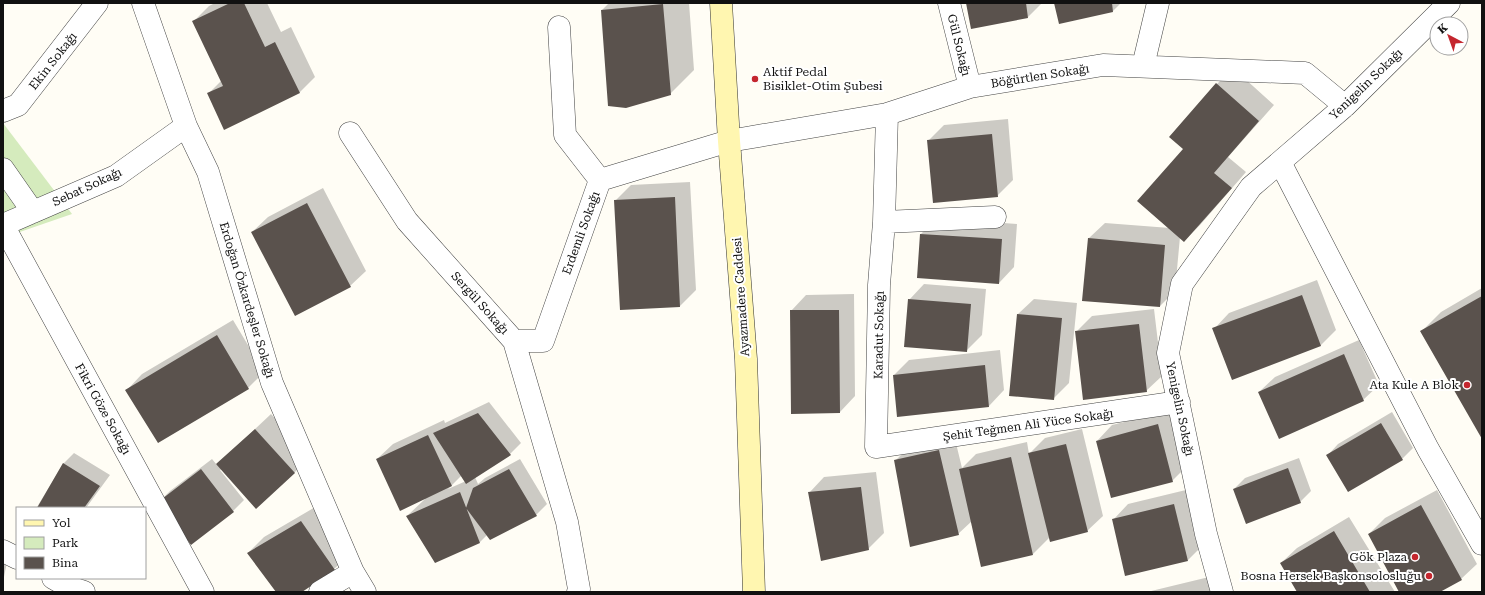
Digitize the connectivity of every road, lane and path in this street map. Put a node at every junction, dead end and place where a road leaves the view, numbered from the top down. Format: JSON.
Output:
{"nodes":[{"id":1,"x":97,"y":3,"type":"edge"},
{"id":2,"x":143,"y":3,"type":"edge"},
{"id":3,"x":721,"y":3,"type":"edge"},
{"id":4,"x":949,"y":3,"type":"edge"},
{"id":5,"x":1158,"y":3,"type":"edge"},
{"id":6,"x":1449,"y":3,"type":"edge"},
{"id":7,"x":559,"y":27,"type":"dead end"},
{"id":8,"x":1143,"y":66,"type":"junction"},
{"id":9,"x":970,"y":87,"type":"junction"},
{"id":10,"x":1346,"y":106,"type":"junction"},
{"id":11,"x":3,"y":111,"type":"edge"},
{"id":12,"x":887,"y":114,"type":"junction"},
{"id":13,"x":186,"y":126,"type":"junction"},
{"id":14,"x":350,"y":133,"type":"dead end"},
{"id":15,"x":729,"y":141,"type":"junction"},
{"id":16,"x":1280,"y":162,"type":"junction"},
{"id":17,"x":3,"y":169,"type":"edge"},
{"id":18,"x":600,"y":180,"type":"junction"},
{"id":19,"x":33,"y":212,"type":"junction"},
{"id":20,"x":995,"y":217,"type":"dead end"},
{"id":21,"x":884,"y":222,"type":"junction"},
{"id":22,"x":3,"y":225,"type":"edge"},
{"id":23,"x":514,"y":341,"type":"junction"},
{"id":24,"x":1179,"y":402,"type":"junction"},
{"id":25,"x":876,"y":447,"type":"joint"},
{"id":26,"x":1482,"y":544,"type":"edge"},
{"id":27,"x":3,"y":551,"type":"edge"},
{"id":28,"x":16,"y":558,"type":"edge"},
{"id":29,"x":353,"y":572,"type":"junction"},
{"id":30,"x":55,"y":579,"type":"edge"},
{"id":31,"x":84,"y":592,"type":"edge"},
{"id":32,"x":203,"y":592,"type":"edge"},
{"id":33,"x":320,"y":592,"type":"edge"},
{"id":34,"x":365,"y":592,"type":"edge"},
{"id":35,"x":578,"y":592,"type":"edge"},
{"id":36,"x":754,"y":592,"type":"edge"},
{"id":37,"x":1222,"y":592,"type":"edge"}],
"edges":[{"from":1,"to":11,"type":"street","name":"Ekin Sokağı"},
{"from":2,"to":13,"type":"street","name":"Erdoğan Özkardeşler Sokağı"},
{"from":3,"to":15,"type":"street","name":"Ayazmadere Caddesi"},
{"from":4,"to":9,"type":"street","name":"Gül Sokağı"},
{"from":5,"to":8,"type":"street"},
{"from":6,"to":10,"type":"street","name":"Yenigelin Sokağı"},
{"from":7,"to":18,"type":"street"},
{"from":8,"to":9,"type":"street","name":"Böğürtlen Sokağı"},
{"from":8,"to":10,"type":"street","name":"Böğürtlen Sokağı"},
{"from":9,"to":12,"type":"street","name":"Böğürtlen Sokağı"},
{"from":10,"to":16,"type":"street","name":"Yenigelin Sokağı"},
{"from":12,"to":15,"type":"street","name":"Böğürtlen Sokağı"},
{"from":12,"to":21,"type":"street","name":"Karadut Sokağı"},
{"from":13,"to":19,"type":"street","name":"Sebat Sokağı"},
{"from":13,"to":29,"type":"street","name":"Erdoğan Özkardeşler Sokağı"},
{"from":14,"to":23,"type":"street","name":"Sergül Sokağı"},
{"from":15,"to":18,"type":"street","name":"Erdemli Sokağı"},
{"from":15,"to":36,"type":"street","name":"Ayazmadere Caddesi"},
{"from":16,"to":24,"type":"street","name":"Yenigelin Sokağı"},
{"from":16,"to":26,"type":"street"},
{"from":17,"to":19,"type":"street"},
{"from":18,"to":23,"type":"street","name":"Erdemli Sokağı"},
{"from":19,"to":22,"type":"street","name":"Sebat Sokağı"},
{"from":20,"to":21,"type":"street"},
{"from":21,"to":25,"type":"street","name":"Karadut Sokağı"},
{"from":22,"to":32,"type":"street","name":"Fikri Göze Sokağı"},
{"from":23,"to":35,"type":"street","name":"Sergül Sokağı"},
{"from":24,"to":25,"type":"street","name":"Şehit Teğmen Ali Yüce Sokağı"},
{"from":24,"to":37,"type":"street","name":"Yenigelin Sokağı"},
{"from":27,"to":28,"type":"street"},
{"from":29,"to":33,"type":"street"},
{"from":29,"to":34,"type":"street","name":"Erdoğan Özkardeşler Sokağı"},
{"from":30,"to":31,"type":"street"}]}
